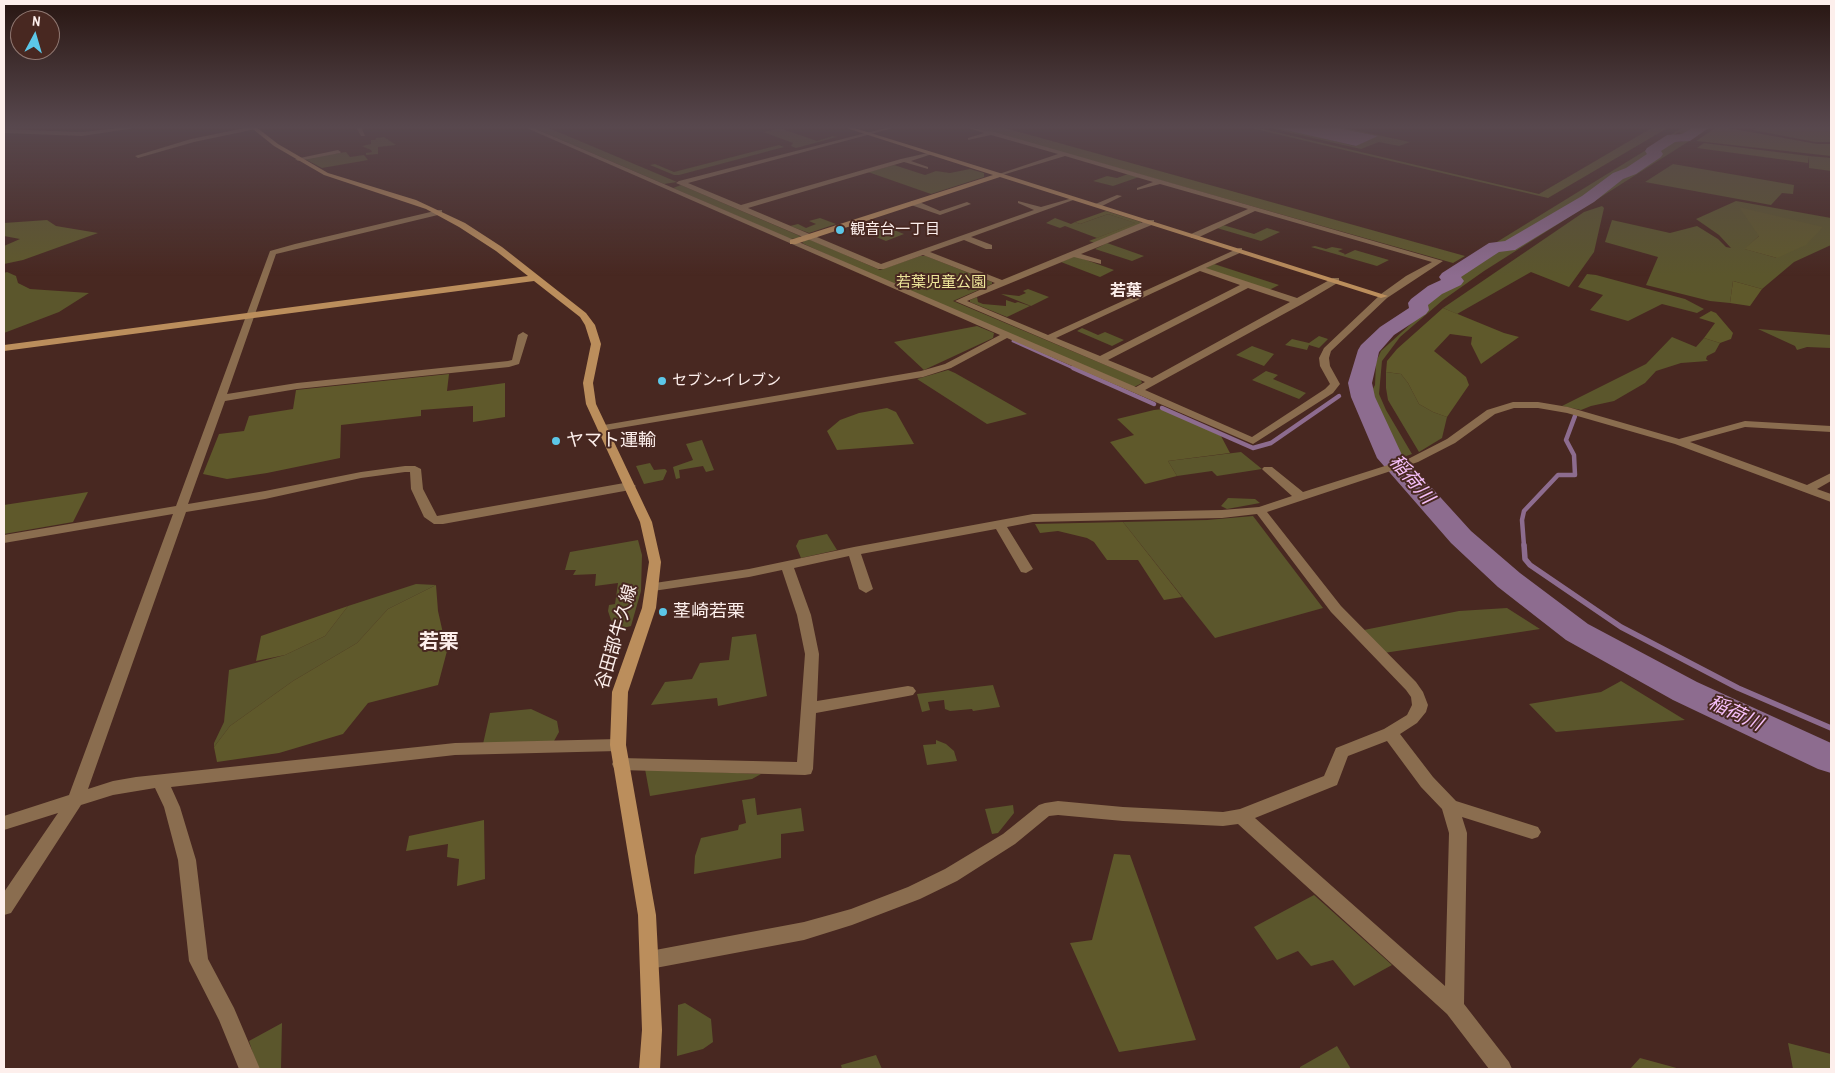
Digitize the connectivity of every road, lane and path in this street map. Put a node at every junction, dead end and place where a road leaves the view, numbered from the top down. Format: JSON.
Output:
{"nodes":[{"id":1,"x":333,"y":176,"type":"edge"},
{"id":2,"x":642,"y":176,"type":"edge"},
{"id":3,"x":703,"y":176,"type":"edge"},
{"id":4,"x":848,"y":176,"type":"edge"},
{"id":5,"x":998,"y":176,"type":"edge"},
{"id":6,"x":1004,"y":176,"type":"edge"},
{"id":7,"x":1143,"y":176,"type":"edge"},
{"id":8,"x":1160,"y":181,"type":"junction"},
{"id":9,"x":681,"y":182,"type":"junction"},
{"id":10,"x":665,"y":186,"type":"junction"},
{"id":11,"x":1139,"y":189,"type":"dead end"},
{"id":12,"x":1119,"y":196,"type":"dead end"},
{"id":13,"x":1074,"y":198,"type":"junction"},
{"id":14,"x":1020,"y":202,"type":"dead end"},
{"id":15,"x":914,"y":203,"type":"junction"},
{"id":16,"x":966,"y":204,"type":"dead end"},
{"id":17,"x":1096,"y":205,"type":"junction"},
{"id":18,"x":739,"y":208,"type":"junction"},
{"id":19,"x":1255,"y":208,"type":"junction"},
{"id":20,"x":1042,"y":210,"type":"junction"},
{"id":21,"x":442,"y":213,"type":"junction"},
{"id":22,"x":1151,"y":222,"type":"junction"},
{"id":23,"x":1320,"y":227,"type":"junction"},
{"id":24,"x":1306,"y":233,"type":"dead end"},
{"id":25,"x":1194,"y":236,"type":"junction"},
{"id":26,"x":809,"y":237,"type":"junction"},
{"id":27,"x":963,"y":238,"type":"junction"},
{"id":28,"x":793,"y":242,"type":"junction"},
{"id":29,"x":989,"y":247,"type":"dead end"},
{"id":30,"x":1239,"y":250,"type":"junction"},
{"id":31,"x":923,"y":252,"type":"junction"},
{"id":32,"x":1074,"y":254,"type":"junction"},
{"id":33,"x":1098,"y":262,"type":"dead end"},
{"id":34,"x":1198,"y":268,"type":"junction"},
{"id":35,"x":535,"y":278,"type":"junction"},
{"id":36,"x":1336,"y":280,"type":"junction"},
{"id":37,"x":1002,"y":283,"type":"junction"},
{"id":38,"x":1247,"y":285,"type":"junction"},
{"id":39,"x":1384,"y":296,"type":"junction"},
{"id":40,"x":1299,"y":302,"type":"junction"},
{"id":41,"x":252,"y":316,"type":"junction"},
{"id":42,"x":523,"y":335,"type":"dead end"},
{"id":43,"x":1006,"y":335,"type":"junction"},
{"id":44,"x":1049,"y":338,"type":"junction"},
{"id":45,"x":4,"y":348,"type":"edge"},
{"id":46,"x":1100,"y":360,"type":"junction"},
{"id":47,"x":1153,"y":382,"type":"junction"},
{"id":48,"x":1136,"y":391,"type":"junction"},
{"id":49,"x":222,"y":398,"type":"junction"},
{"id":50,"x":602,"y":428,"type":"junction"},
{"id":51,"x":1831,"y":429,"type":"edge"},
{"id":52,"x":1679,"y":442,"type":"junction"},
{"id":53,"x":1268,"y":469,"type":"dead end"},
{"id":54,"x":1831,"y":476,"type":"edge"},
{"id":55,"x":630,"y":486,"type":"junction"},
{"id":56,"x":1808,"y":489,"type":"junction"},
{"id":57,"x":1302,"y":497,"type":"junction"},
{"id":58,"x":1831,"y":498,"type":"edge"},
{"id":59,"x":181,"y":510,"type":"junction"},
{"id":60,"x":1260,"y":510,"type":"junction"},
{"id":61,"x":999,"y":524,"type":"junction"},
{"id":62,"x":4,"y":540,"type":"edge"},
{"id":63,"x":854,"y":551,"type":"junction"},
{"id":64,"x":787,"y":566,"type":"junction"},
{"id":65,"x":1026,"y":569,"type":"dead end"},
{"id":66,"x":653,"y":588,"type":"junction"},
{"id":67,"x":866,"y":589,"type":"dead end"},
{"id":68,"x":908,"y":691,"type":"dead end"},
{"id":69,"x":810,"y":708,"type":"junction"},
{"id":70,"x":1390,"y":732,"type":"junction"},
{"id":71,"x":618,"y":744,"type":"junction"},
{"id":72,"x":620,"y":764,"type":"junction"},
{"id":73,"x":160,"y":781,"type":"junction"},
{"id":74,"x":76,"y":799,"type":"junction"},
{"id":75,"x":1450,"y":806,"type":"junction"},
{"id":76,"x":1241,"y":816,"type":"junction"},
{"id":77,"x":4,"y":823,"type":"edge"},
{"id":78,"x":1532,"y":832,"type":"dead end"},
{"id":79,"x":4,"y":907,"type":"edge"},
{"id":80,"x":650,"y":960,"type":"junction"},
{"id":81,"x":1454,"y":1007,"type":"junction"},
{"id":82,"x":249,"y":1069,"type":"edge"},
{"id":83,"x":650,"y":1069,"type":"edge"},
{"id":84,"x":1502,"y":1069,"type":"edge"}],
"edges":[{"from":1,"to":21,"type":"main road","name":"谷田部牛久線"},
{"from":2,"to":10,"type":"street"},
{"from":3,"to":9,"type":"street"},
{"from":4,"to":18,"type":"street"},
{"from":5,"to":15,"type":"main road"},
{"from":6,"to":13,"type":"main road"},
{"from":7,"to":8,"type":"street"},
{"from":8,"to":11,"type":"street"},
{"from":8,"to":19,"type":"street"},
{"from":9,"to":10,"type":"street"},
{"from":9,"to":18,"type":"street"},
{"from":10,"to":28,"type":"street"},
{"from":12,"to":17,"type":"street"},
{"from":13,"to":17,"type":"main road"},
{"from":13,"to":20,"type":"street"},
{"from":14,"to":20,"type":"street"},
{"from":15,"to":16,"type":"street"},
{"from":15,"to":26,"type":"main road"},
{"from":17,"to":22,"type":"main road"},
{"from":18,"to":26,"type":"street"},
{"from":19,"to":23,"type":"street"},
{"from":19,"to":25,"type":"street"},
{"from":20,"to":27,"type":"street"},
{"from":21,"to":35,"type":"main road","name":"谷田部牛久線"},
{"from":21,"to":41,"type":"street"},
{"from":22,"to":25,"type":"main road"},
{"from":22,"to":32,"type":"street"},
{"from":23,"to":24,"type":"street"},
{"from":23,"to":39,"type":"street"},
{"from":25,"to":30,"type":"main road"},
{"from":26,"to":28,"type":"main road"},
{"from":26,"to":31,"type":"street"},
{"from":27,"to":29,"type":"street"},
{"from":27,"to":31,"type":"street"},
{"from":28,"to":43,"type":"street"},
{"from":30,"to":34,"type":"street"},
{"from":30,"to":36,"type":"main road"},
{"from":31,"to":37,"type":"street"},
{"from":32,"to":33,"type":"street"},
{"from":32,"to":37,"type":"street"},
{"from":34,"to":38,"type":"street"},
{"from":34,"to":44,"type":"street"},
{"from":35,"to":41,"type":"main road"},
{"from":35,"to":50,"type":"main road","name":"谷田部牛久線"},
{"from":36,"to":39,"type":"main road"},
{"from":36,"to":40,"type":"street"},
{"from":37,"to":44,"type":"street"},
{"from":38,"to":40,"type":"street"},
{"from":38,"to":46,"type":"street"},
{"from":39,"to":48,"type":"street"},
{"from":40,"to":47,"type":"street"},
{"from":41,"to":45,"type":"main road"},
{"from":41,"to":49,"type":"street"},
{"from":42,"to":49,"type":"street"},
{"from":43,"to":48,"type":"street"},
{"from":43,"to":50,"type":"street"},
{"from":44,"to":46,"type":"street"},
{"from":46,"to":47,"type":"street"},
{"from":47,"to":48,"type":"street"},
{"from":49,"to":59,"type":"street"},
{"from":50,"to":55,"type":"main road","name":"谷田部牛久線"},
{"from":51,"to":52,"type":"street"},
{"from":52,"to":56,"type":"street"},
{"from":52,"to":57,"type":"street"},
{"from":53,"to":57,"type":"street"},
{"from":54,"to":56,"type":"street"},
{"from":55,"to":59,"type":"street"},
{"from":55,"to":66,"type":"main road","name":"谷田部牛久線"},
{"from":56,"to":58,"type":"street"},
{"from":57,"to":60,"type":"street"},
{"from":59,"to":62,"type":"street"},
{"from":59,"to":74,"type":"street"},
{"from":60,"to":61,"type":"street"},
{"from":60,"to":70,"type":"street"},
{"from":61,"to":63,"type":"street"},
{"from":61,"to":65,"type":"street"},
{"from":63,"to":64,"type":"street"},
{"from":63,"to":67,"type":"street"},
{"from":64,"to":66,"type":"street"},
{"from":64,"to":69,"type":"street"},
{"from":66,"to":71,"type":"main road","name":"谷田部牛久線"},
{"from":68,"to":69,"type":"street"},
{"from":69,"to":72,"type":"street"},
{"from":70,"to":75,"type":"street"},
{"from":70,"to":76,"type":"street"},
{"from":71,"to":72,"type":"main road","name":"谷田部牛久線"},
{"from":71,"to":73,"type":"street"},
{"from":72,"to":80,"type":"main road","name":"谷田部牛久線"},
{"from":73,"to":74,"type":"street"},
{"from":73,"to":82,"type":"street"},
{"from":74,"to":77,"type":"street"},
{"from":74,"to":79,"type":"street"},
{"from":75,"to":78,"type":"street"},
{"from":75,"to":81,"type":"street"},
{"from":76,"to":80,"type":"street"},
{"from":76,"to":81,"type":"street"},
{"from":80,"to":83,"type":"main road","name":"谷田部牛久線"},
{"from":81,"to":84,"type":"street"}]}
